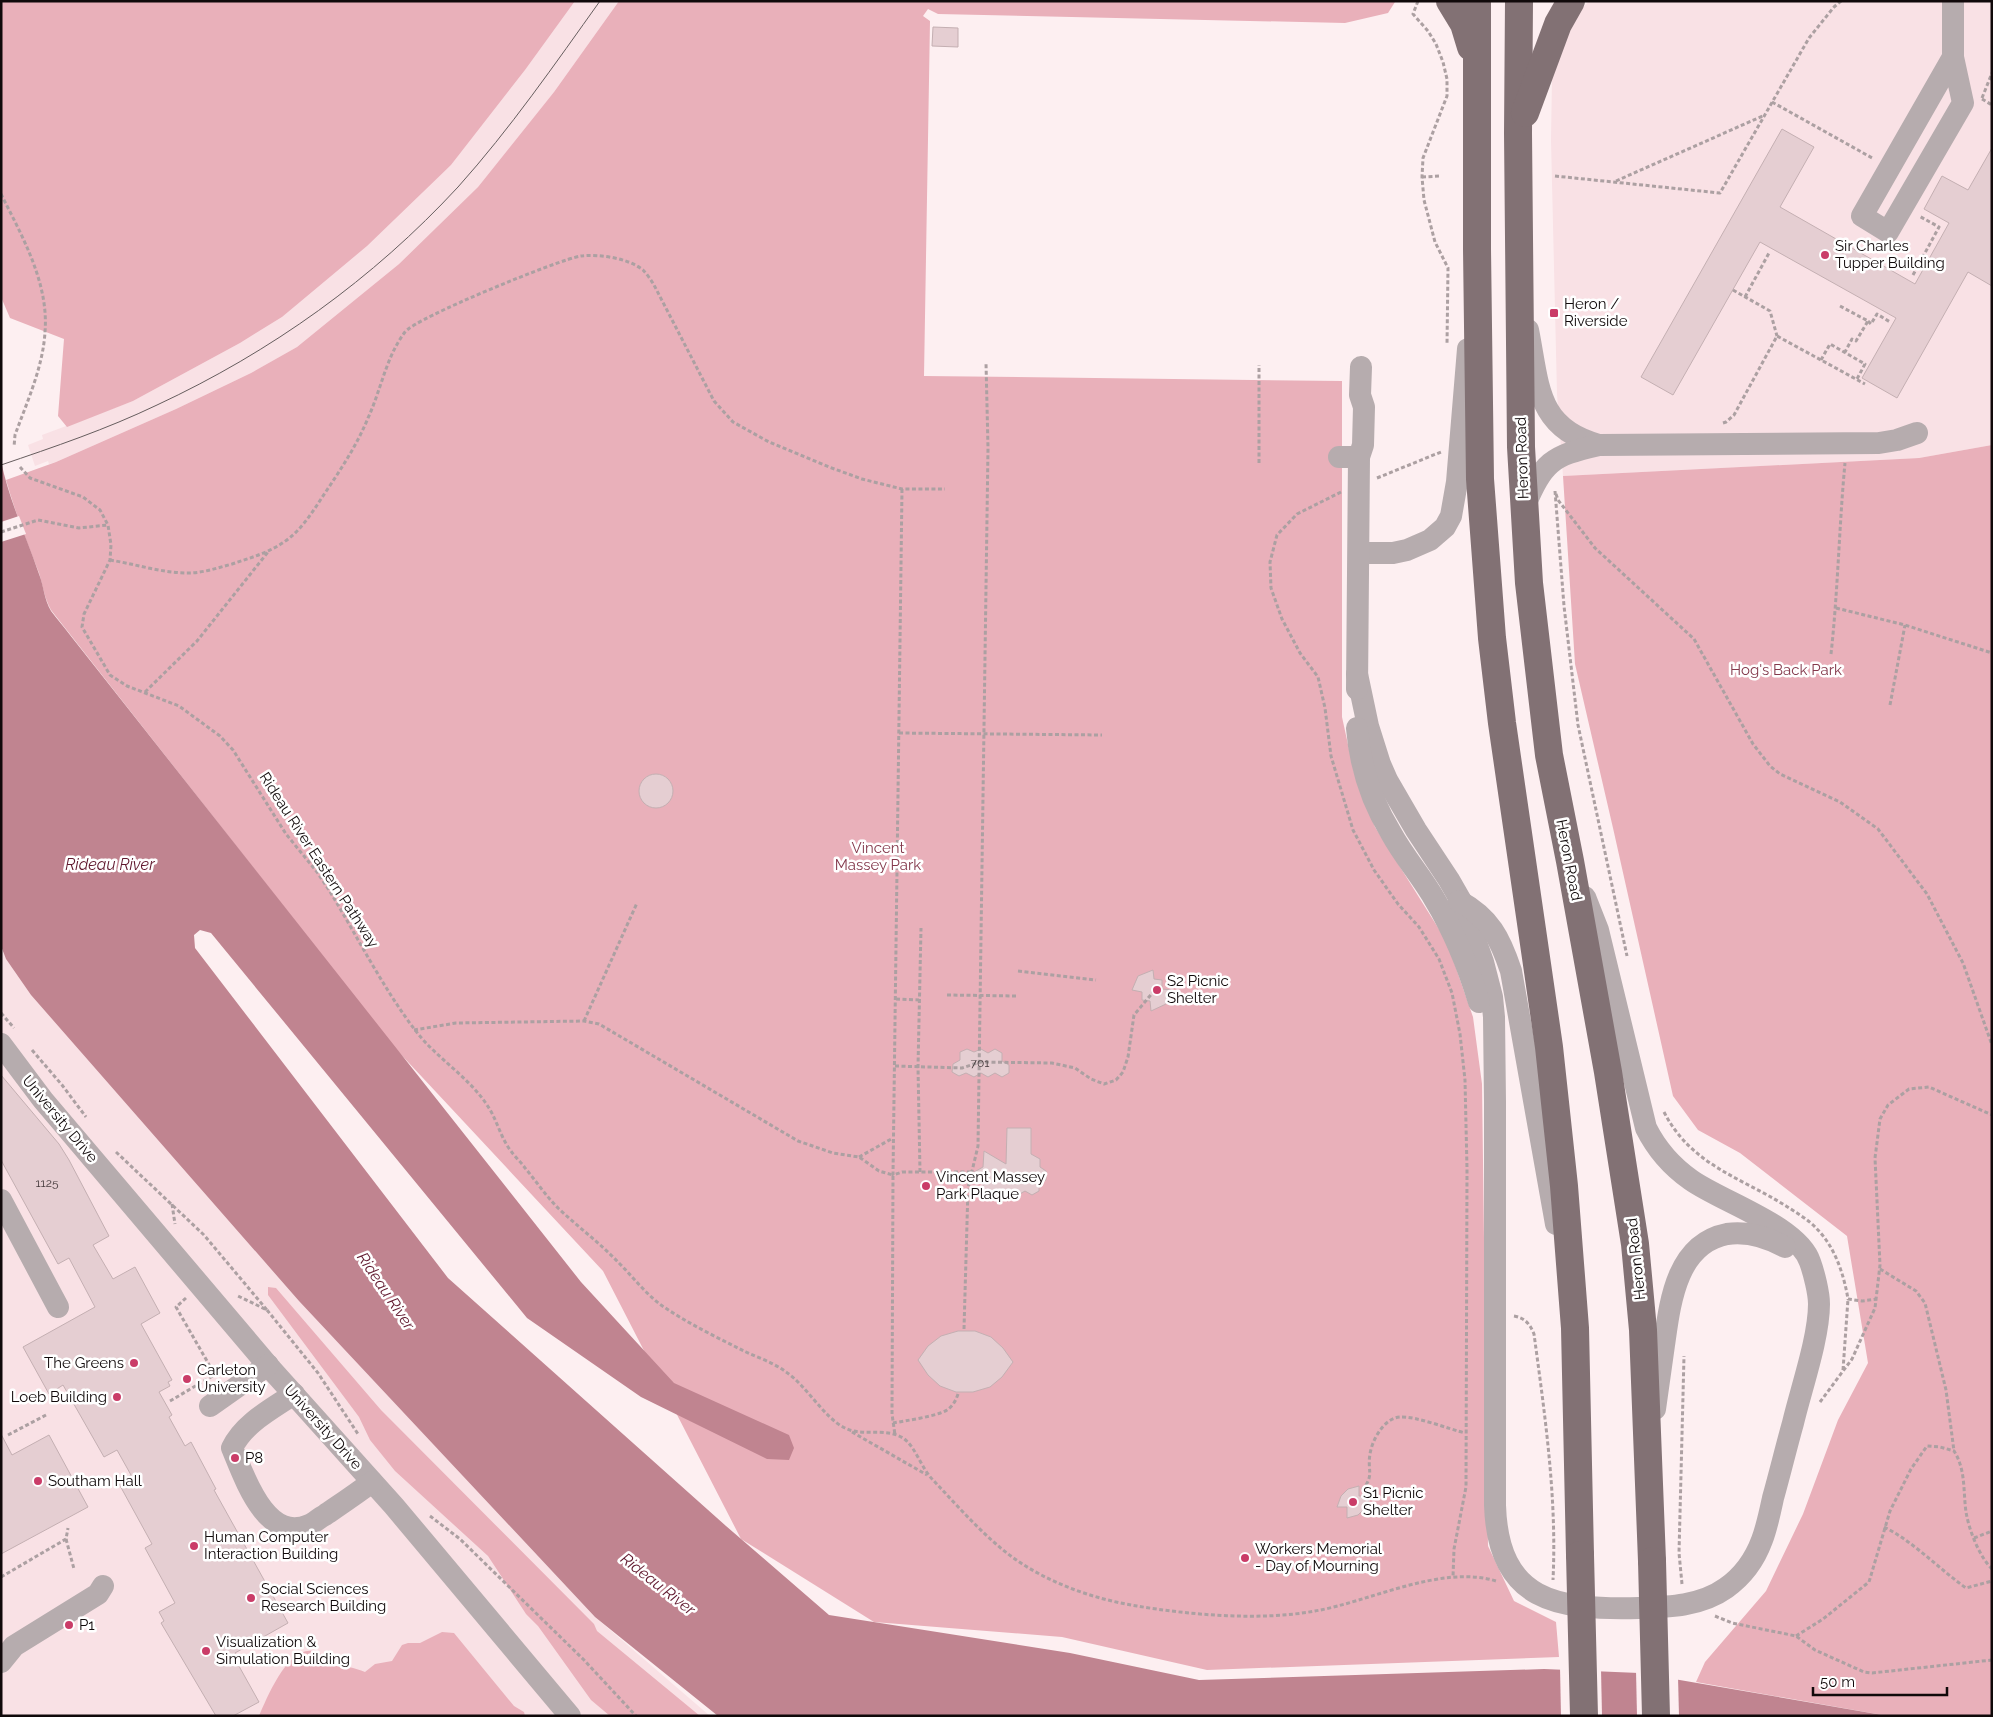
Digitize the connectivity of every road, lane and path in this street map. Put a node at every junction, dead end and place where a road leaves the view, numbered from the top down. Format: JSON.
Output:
{"nodes":[{"id":1,"x":1418,"y":1,"type":"edge"},
{"id":2,"x":1450,"y":1,"type":"edge"},
{"id":3,"x":1477,"y":1,"type":"edge"},
{"id":4,"x":1519,"y":1,"type":"edge"},
{"id":5,"x":1570,"y":1,"type":"edge"},
{"id":6,"x":1841,"y":1,"type":"edge"},
{"id":7,"x":1953,"y":1,"type":"edge"},
{"id":8,"x":1953,"y":57,"type":"junction"},
{"id":9,"x":1476,"y":66,"type":"junction"},
{"id":10,"x":1992,"y":73,"type":"edge"},
{"id":11,"x":1982,"y":99,"type":"junction"},
{"id":12,"x":1772,"y":102,"type":"junction"},
{"id":13,"x":1992,"y":104,"type":"edge"},
{"id":14,"x":1977,"y":107,"type":"dead end"},
{"id":15,"x":1765,"y":115,"type":"junction"},
{"id":16,"x":1518,"y":133,"type":"junction"},
{"id":17,"x":1864,"y":153,"type":"dead end"},
{"id":18,"x":1440,"y":176,"type":"dead end"},
{"id":19,"x":1555,"y":176,"type":"dead end"},
{"id":20,"x":1422,"y":177,"type":"junction"},
{"id":21,"x":1615,"y":182,"type":"junction"},
{"id":22,"x":1,"y":194,"type":"edge"},
{"id":23,"x":1917,"y":215,"type":"dead end"},
{"id":24,"x":1477,"y":249,"type":"junction"},
{"id":25,"x":1769,"y":253,"type":"dead end"},
{"id":26,"x":1913,"y":276,"type":"dead end"},
{"id":27,"x":1520,"y":286,"type":"junction"},
{"id":28,"x":1733,"y":290,"type":"dead end"},
{"id":29,"x":1745,"y":296,"type":"junction"},
{"id":30,"x":1840,"y":306,"type":"dead end"},
{"id":31,"x":1868,"y":322,"type":"junction"},
{"id":32,"x":1890,"y":322,"type":"dead end"},
{"id":33,"x":1777,"y":336,"type":"junction"},
{"id":34,"x":1845,"y":352,"type":"junction"},
{"id":35,"x":1447,"y":354,"type":"dead end"},
{"id":36,"x":1821,"y":360,"type":"junction"},
{"id":37,"x":986,"y":363,"type":"dead end"},
{"id":38,"x":1259,"y":365,"type":"dead end"},
{"id":39,"x":1361,"y":366,"type":"dead end"},
{"id":40,"x":1857,"y":379,"type":"junction"},
{"id":41,"x":1865,"y":384,"type":"dead end"},
{"id":42,"x":1746,"y":390,"type":"dead end"},
{"id":43,"x":1916,"y":433,"type":"dead end"},
{"id":44,"x":1847,"y":443,"type":"junction"},
{"id":45,"x":1598,"y":445,"type":"junction"},
{"id":46,"x":14,"y":447,"type":"dead end"},
{"id":47,"x":1447,"y":450,"type":"dead end"},
{"id":48,"x":1258,"y":463,"type":"dead end"},
{"id":49,"x":20,"y":467,"type":"dead end"},
{"id":50,"x":1359,"y":485,"type":"junction"},
{"id":51,"x":902,"y":489,"type":"junction"},
{"id":52,"x":945,"y":489,"type":"dead end"},
{"id":53,"x":1524,"y":507,"type":"junction"},
{"id":54,"x":108,"y":525,"type":"junction"},
{"id":55,"x":1,"y":532,"type":"edge"},
{"id":56,"x":268,"y":552,"type":"junction"},
{"id":57,"x":1359,"y":553,"type":"junction"},
{"id":58,"x":110,"y":560,"type":"junction"},
{"id":59,"x":1836,"y":608,"type":"junction"},
{"id":60,"x":1905,"y":625,"type":"junction"},
{"id":61,"x":1992,"y":653,"type":"edge"},
{"id":62,"x":1831,"y":654,"type":"dead end"},
{"id":63,"x":1357,"y":674,"type":"junction"},
{"id":64,"x":145,"y":692,"type":"junction"},
{"id":65,"x":1890,"y":705,"type":"dead end"},
{"id":66,"x":899,"y":733,"type":"junction"},
{"id":67,"x":985,"y":734,"type":"junction"},
{"id":68,"x":1102,"y":735,"type":"dead end"},
{"id":69,"x":1570,"y":861,"type":"junction"},
{"id":70,"x":1411,"y":864,"type":"junction"},
{"id":71,"x":1460,"y":902,"type":"junction"},
{"id":72,"x":637,"y":903,"type":"dead end"},
{"id":73,"x":921,"y":928,"type":"dead end"},
{"id":74,"x":1628,"y":960,"type":"dead end"},
{"id":75,"x":1018,"y":971,"type":"dead end"},
{"id":76,"x":1096,"y":980,"type":"dead end"},
{"id":77,"x":1154,"y":991,"type":"dead end"},
{"id":78,"x":981,"y":994,"type":"junction"},
{"id":79,"x":947,"y":995,"type":"dead end"},
{"id":80,"x":1018,"y":996,"type":"dead end"},
{"id":81,"x":896,"y":999,"type":"junction"},
{"id":82,"x":919,"y":1000,"type":"junction"},
{"id":83,"x":1,"y":1013,"type":"edge"},
{"id":84,"x":584,"y":1020,"type":"junction"},
{"id":85,"x":414,"y":1030,"type":"junction"},
{"id":86,"x":10,"y":1039,"type":"edge"},
{"id":87,"x":1992,"y":1045,"type":"edge"},
{"id":88,"x":29,"y":1046,"type":"dead end"},
{"id":89,"x":980,"y":1062,"type":"junction"},
{"id":90,"x":895,"y":1066,"type":"junction"},
{"id":91,"x":918,"y":1067,"type":"junction"},
{"id":92,"x":1495,"y":1082,"type":"junction"},
{"id":93,"x":1661,"y":1106,"type":"dead end"},
{"id":94,"x":1992,"y":1115,"type":"edge"},
{"id":95,"x":87,"y":1118,"type":"dead end"},
{"id":96,"x":894,"y":1138,"type":"junction"},
{"id":97,"x":110,"y":1146,"type":"dead end"},
{"id":98,"x":859,"y":1157,"type":"junction"},
{"id":99,"x":920,"y":1172,"type":"junction"},
{"id":100,"x":971,"y":1172,"type":"junction"},
{"id":101,"x":893,"y":1175,"type":"junction"},
{"id":102,"x":1718,"y":1198,"type":"junction"},
{"id":103,"x":1,"y":1200,"type":"edge"},
{"id":104,"x":172,"y":1204,"type":"junction"},
{"id":105,"x":176,"y":1228,"type":"dead end"},
{"id":106,"x":1880,"y":1269,"type":"junction"},
{"id":107,"x":1813,"y":1277,"type":"junction"},
{"id":108,"x":230,"y":1292,"type":"dead end"},
{"id":109,"x":188,"y":1297,"type":"dead end"},
{"id":110,"x":1848,"y":1299,"type":"dead end"},
{"id":111,"x":58,"y":1307,"type":"dead end"},
{"id":112,"x":267,"y":1310,"type":"junction"},
{"id":113,"x":1494,"y":1315,"type":"junction"},
{"id":114,"x":1466,"y":1316,"type":"junction"},
{"id":115,"x":1575,"y":1328,"type":"junction"},
{"id":116,"x":964,"y":1329,"type":"dead end"},
{"id":117,"x":1684,"y":1354,"type":"dead end"},
{"id":118,"x":268,"y":1365,"type":"junction"},
{"id":119,"x":228,"y":1367,"type":"dead end"},
{"id":120,"x":1843,"y":1373,"type":"junction"},
{"id":121,"x":214,"y":1375,"type":"junction"},
{"id":122,"x":294,"y":1394,"type":"junction"},
{"id":123,"x":958,"y":1394,"type":"dead end"},
{"id":124,"x":170,"y":1401,"type":"dead end"},
{"id":125,"x":210,"y":1406,"type":"dead end"},
{"id":126,"x":1817,"y":1407,"type":"dead end"},
{"id":127,"x":46,"y":1414,"type":"dead end"},
{"id":128,"x":892,"y":1423,"type":"junction"},
{"id":129,"x":843,"y":1428,"type":"junction"},
{"id":130,"x":1465,"y":1433,"type":"junction"},
{"id":131,"x":8,"y":1435,"type":"dead end"},
{"id":132,"x":894,"y":1435,"type":"junction"},
{"id":133,"x":360,"y":1437,"type":"dead end"},
{"id":134,"x":1954,"y":1451,"type":"junction"},
{"id":135,"x":1648,"y":1459,"type":"junction"},
{"id":136,"x":928,"y":1475,"type":"junction"},
{"id":137,"x":372,"y":1482,"type":"junction"},
{"id":138,"x":1362,"y":1490,"type":"dead end"},
{"id":139,"x":423,"y":1510,"type":"dead end"},
{"id":140,"x":1884,"y":1527,"type":"junction"},
{"id":141,"x":68,"y":1528,"type":"dead end"},
{"id":142,"x":1992,"y":1532,"type":"edge"},
{"id":143,"x":1974,"y":1538,"type":"junction"},
{"id":144,"x":66,"y":1540,"type":"junction"},
{"id":145,"x":1992,"y":1569,"type":"edge"},
{"id":146,"x":74,"y":1570,"type":"dead end"},
{"id":147,"x":1,"y":1577,"type":"edge"},
{"id":148,"x":1452,"y":1577,"type":"junction"},
{"id":149,"x":1992,"y":1581,"type":"edge"},
{"id":150,"x":1500,"y":1585,"type":"dead end"},
{"id":151,"x":103,"y":1586,"type":"dead end"},
{"id":152,"x":1552,"y":1601,"type":"junction"},
{"id":153,"x":1683,"y":1605,"type":"junction"},
{"id":154,"x":1720,"y":1611,"type":"dead end"},
{"id":155,"x":1796,"y":1636,"type":"junction"},
{"id":156,"x":3,"y":1651,"type":"edge"},
{"id":157,"x":1992,"y":1660,"type":"edge"},
{"id":158,"x":570,"y":1716,"type":"edge"},
{"id":159,"x":636,"y":1716,"type":"edge"},
{"id":160,"x":1584,"y":1716,"type":"edge"},
{"id":161,"x":1656,"y":1716,"type":"edge"}],
"edges":[{"from":1,"to":20,"type":"path"},
{"from":2,"to":9,"type":"main road"},
{"from":3,"to":9,"type":"main road"},
{"from":4,"to":16,"type":"main road","name":"Heron Road"},
{"from":5,"to":16,"type":"main road"},
{"from":6,"to":12,"type":"path"},
{"from":7,"to":8,"type":"street"},
{"from":8,"to":8,"type":"street"},
{"from":9,"to":24,"type":"main road"},
{"from":10,"to":11,"type":"path"},
{"from":11,"to":13,"type":"path"},
{"from":11,"to":14,"type":"path"},
{"from":12,"to":15,"type":"path"},
{"from":12,"to":17,"type":"path"},
{"from":15,"to":21,"type":"path"},
{"from":15,"to":21,"type":"path"},
{"from":16,"to":27,"type":"main road","name":"Heron Road"},
{"from":18,"to":20,"type":"path"},
{"from":19,"to":21,"type":"path"},
{"from":20,"to":35,"type":"path"},
{"from":22,"to":46,"type":"path"},
{"from":23,"to":26,"type":"path"},
{"from":24,"to":57,"type":"street"},
{"from":24,"to":115,"type":"main road"},
{"from":25,"to":29,"type":"path"},
{"from":27,"to":45,"type":"street"},
{"from":27,"to":53,"type":"main road","name":"Heron Road"},
{"from":28,"to":29,"type":"path"},
{"from":29,"to":33,"type":"path"},
{"from":30,"to":31,"type":"path"},
{"from":31,"to":32,"type":"path"},
{"from":31,"to":34,"type":"path"},
{"from":33,"to":36,"type":"path"},
{"from":33,"to":42,"type":"path"},
{"from":34,"to":36,"type":"path"},
{"from":34,"to":40,"type":"path"},
{"from":36,"to":40,"type":"path"},
{"from":37,"to":67,"type":"path"},
{"from":38,"to":48,"type":"path"},
{"from":39,"to":50,"type":"street"},
{"from":40,"to":41,"type":"path"},
{"from":43,"to":44,"type":"street"},
{"from":44,"to":45,"type":"street"},
{"from":44,"to":59,"type":"path"},
{"from":45,"to":53,"type":"street"},
{"from":47,"to":50,"type":"path"},
{"from":49,"to":54,"type":"path","name":"Rideau River Eastern Pathway"},
{"from":50,"to":57,"type":"street"},
{"from":50,"to":114,"type":"path"},
{"from":51,"to":52,"type":"path"},
{"from":51,"to":56,"type":"path"},
{"from":51,"to":66,"type":"path"},
{"from":53,"to":69,"type":"main road","name":"Heron Road"},
{"from":54,"to":55,"type":"path"},
{"from":54,"to":58,"type":"path","name":"Rideau River Eastern Pathway"},
{"from":56,"to":58,"type":"path"},
{"from":56,"to":64,"type":"path"},
{"from":57,"to":63,"type":"street"},
{"from":58,"to":64,"type":"path","name":"Rideau River Eastern Pathway"},
{"from":59,"to":60,"type":"path"},
{"from":59,"to":62,"type":"path"},
{"from":60,"to":61,"type":"path"},
{"from":60,"to":65,"type":"path"},
{"from":63,"to":70,"type":"street"},
{"from":63,"to":71,"type":"street"},
{"from":64,"to":85,"type":"path","name":"Rideau River Eastern Pathway"},
{"from":66,"to":67,"type":"path"},
{"from":66,"to":81,"type":"path"},
{"from":67,"to":68,"type":"path"},
{"from":67,"to":78,"type":"path"},
{"from":69,"to":102,"type":"street"},
{"from":69,"to":135,"type":"main road","name":"Heron Road"},
{"from":70,"to":71,"type":"street"},
{"from":70,"to":92,"type":"street"},
{"from":71,"to":92,"type":"street"},
{"from":71,"to":115,"type":"street"},
{"from":72,"to":84,"type":"path"},
{"from":73,"to":82,"type":"path"},
{"from":74,"to":87,"type":"path"},
{"from":75,"to":76,"type":"path"},
{"from":77,"to":89,"type":"path"},
{"from":78,"to":79,"type":"path"},
{"from":78,"to":80,"type":"path"},
{"from":78,"to":89,"type":"path"},
{"from":81,"to":82,"type":"path"},
{"from":81,"to":90,"type":"path"},
{"from":82,"to":91,"type":"path"},
{"from":83,"to":86,"type":"path"},
{"from":84,"to":85,"type":"path"},
{"from":84,"to":98,"type":"path"},
{"from":85,"to":129,"type":"path","name":"Rideau River Eastern Pathway"},
{"from":86,"to":118,"type":"street","name":"University Drive"},
{"from":88,"to":95,"type":"path"},
{"from":89,"to":91,"type":"path"},
{"from":89,"to":100,"type":"path"},
{"from":90,"to":91,"type":"path"},
{"from":90,"to":96,"type":"path"},
{"from":91,"to":99,"type":"path"},
{"from":92,"to":113,"type":"street"},
{"from":93,"to":102,"type":"path"},
{"from":94,"to":106,"type":"path"},
{"from":96,"to":98,"type":"path"},
{"from":96,"to":101,"type":"path"},
{"from":97,"to":104,"type":"path"},
{"from":98,"to":101,"type":"path"},
{"from":99,"to":100,"type":"path"},
{"from":99,"to":101,"type":"path"},
{"from":100,"to":116,"type":"path"},
{"from":101,"to":128,"type":"path"},
{"from":102,"to":107,"type":"street"},
{"from":103,"to":111,"type":"street"},
{"from":104,"to":105,"type":"path"},
{"from":104,"to":112,"type":"path"},
{"from":106,"to":120,"type":"path"},
{"from":106,"to":134,"type":"path"},
{"from":107,"to":135,"type":"street"},
{"from":107,"to":153,"type":"street"},
{"from":108,"to":112,"type":"path"},
{"from":109,"to":121,"type":"path"},
{"from":110,"to":120,"type":"path"},
{"from":112,"to":133,"type":"path"},
{"from":113,"to":114,"type":"path"},
{"from":113,"to":152,"type":"street"},
{"from":113,"to":152,"type":"path"},
{"from":114,"to":130,"type":"path"},
{"from":115,"to":160,"type":"main road","bridge":true},
{"from":117,"to":153,"type":"path"},
{"from":118,"to":122,"type":"street","name":"University Drive"},
{"from":118,"to":125,"type":"street"},
{"from":119,"to":121,"type":"path"},
{"from":120,"to":126,"type":"path"},
{"from":121,"to":124,"type":"path"},
{"from":122,"to":137,"type":"street","name":"University Drive"},
{"from":122,"to":137,"type":"street"},
{"from":123,"to":128,"type":"path"},
{"from":127,"to":131,"type":"path"},
{"from":128,"to":132,"type":"path"},
{"from":129,"to":132,"type":"path"},
{"from":129,"to":136,"type":"path","name":"Rideau River Eastern Pathway"},
{"from":130,"to":138,"type":"path"},
{"from":130,"to":148,"type":"path"},
{"from":132,"to":136,"type":"path"},
{"from":134,"to":140,"type":"path"},
{"from":134,"to":143,"type":"path"},
{"from":135,"to":161,"type":"main road","name":"Heron Road","bridge":true},
{"from":136,"to":148,"type":"path"},
{"from":137,"to":158,"type":"street","name":"University Drive"},
{"from":139,"to":159,"type":"path"},
{"from":140,"to":149,"type":"path"},
{"from":140,"to":155,"type":"path"},
{"from":141,"to":144,"type":"path"},
{"from":142,"to":143,"type":"path"},
{"from":143,"to":145,"type":"path"},
{"from":144,"to":146,"type":"path"},
{"from":144,"to":147,"type":"path"},
{"from":148,"to":150,"type":"path"},
{"from":151,"to":156,"type":"street"},
{"from":152,"to":153,"type":"street"},
{"from":154,"to":155,"type":"path"},
{"from":155,"to":157,"type":"path"}]}
